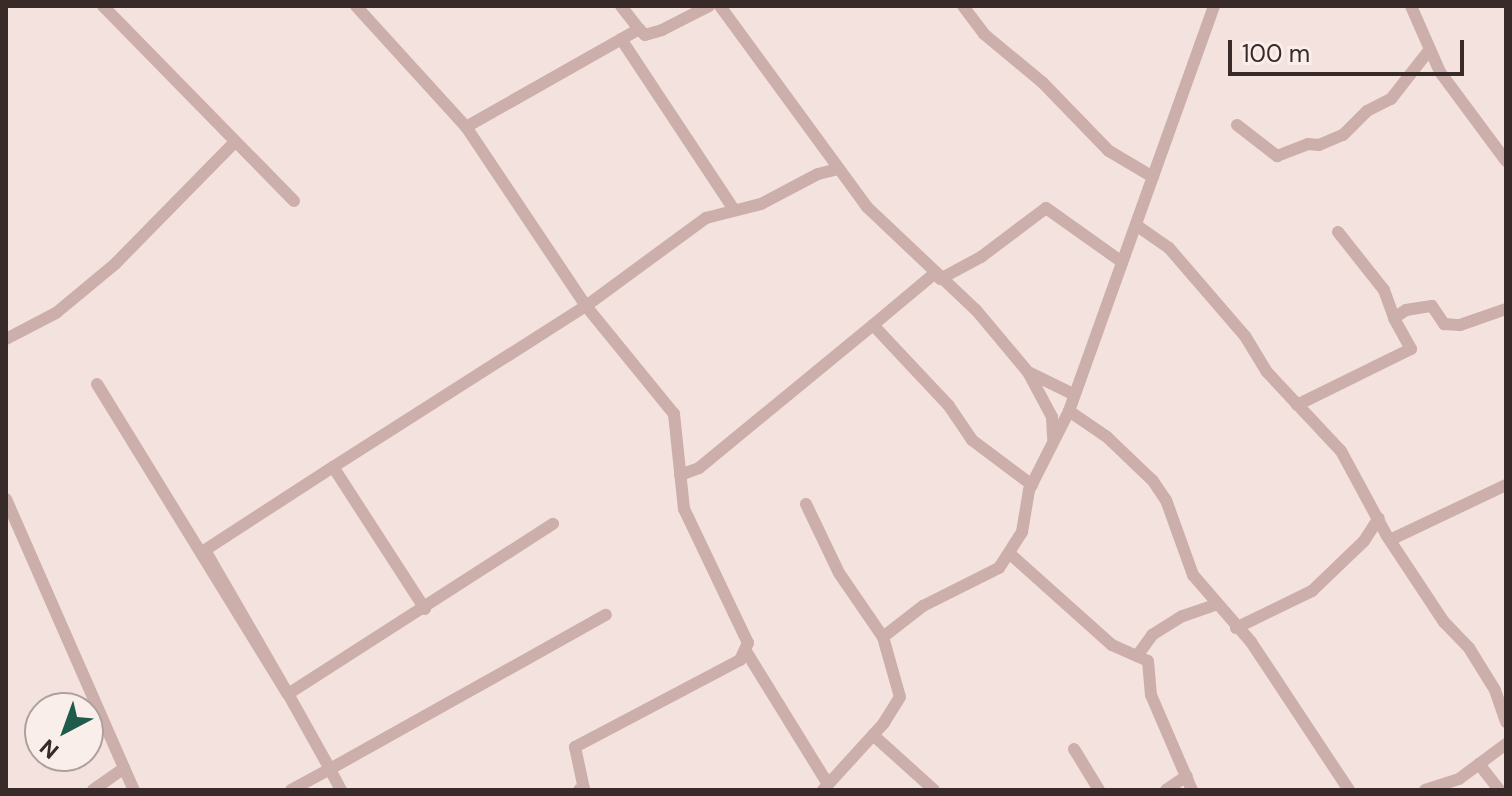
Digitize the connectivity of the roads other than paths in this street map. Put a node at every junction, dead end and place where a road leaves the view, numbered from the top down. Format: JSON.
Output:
{"nodes":[{"id":1,"x":103,"y":6,"type":"edge"},
{"id":2,"x":621,"y":6,"type":"edge"},
{"id":3,"x":709,"y":6,"type":"edge"},
{"id":4,"x":720,"y":6,"type":"edge"},
{"id":5,"x":963,"y":6,"type":"edge"},
{"id":6,"x":1214,"y":6,"type":"edge"},
{"id":7,"x":1411,"y":6,"type":"edge"},
{"id":8,"x":362,"y":8,"type":"edge"},
{"id":9,"x":639,"y":29,"type":"junction"},
{"id":10,"x":621,"y":39,"type":"junction"},
{"id":11,"x":1430,"y":49,"type":"junction"},
{"id":12,"x":1237,"y":125,"type":"dead end"},
{"id":13,"x":466,"y":127,"type":"junction"},
{"id":14,"x":235,"y":142,"type":"junction"},
{"id":15,"x":1506,"y":161,"type":"edge"},
{"id":16,"x":838,"y":169,"type":"junction"},
{"id":17,"x":1153,"y":177,"type":"junction"},
{"id":18,"x":294,"y":201,"type":"dead end"},
{"id":19,"x":733,"y":208,"type":"junction"},
{"id":20,"x":1136,"y":225,"type":"junction"},
{"id":21,"x":1338,"y":232,"type":"dead end"},
{"id":22,"x":1122,"y":262,"type":"junction"},
{"id":23,"x":937,"y":276,"type":"junction"},
{"id":24,"x":586,"y":306,"type":"junction"},
{"id":25,"x":1506,"y":309,"type":"edge"},
{"id":26,"x":1394,"y":318,"type":"junction"},
{"id":27,"x":873,"y":325,"type":"junction"},
{"id":28,"x":6,"y":339,"type":"edge"},
{"id":29,"x":1028,"y":372,"type":"junction"},
{"id":30,"x":97,"y":384,"type":"dead end"},
{"id":31,"x":1073,"y":394,"type":"junction"},
{"id":32,"x":1297,"y":405,"type":"junction"},
{"id":33,"x":1069,"y":411,"type":"junction"},
{"id":34,"x":1054,"y":441,"type":"junction"},
{"id":35,"x":333,"y":467,"type":"junction"},
{"id":36,"x":680,"y":475,"type":"junction"},
{"id":37,"x":1032,"y":485,"type":"junction"},
{"id":38,"x":1506,"y":485,"type":"edge"},
{"id":39,"x":6,"y":499,"type":"edge"},
{"id":40,"x":806,"y":504,"type":"dead end"},
{"id":41,"x":1379,"y":518,"type":"junction"},
{"id":42,"x":553,"y":524,"type":"dead end"},
{"id":43,"x":1390,"y":540,"type":"junction"},
{"id":44,"x":1009,"y":553,"type":"junction"},
{"id":45,"x":1215,"y":605,"type":"junction"},
{"id":46,"x":425,"y":609,"type":"junction"},
{"id":47,"x":606,"y":615,"type":"dead end"},
{"id":48,"x":1236,"y":628,"type":"junction"},
{"id":49,"x":883,"y":637,"type":"junction"},
{"id":50,"x":747,"y":653,"type":"junction"},
{"id":51,"x":1137,"y":656,"type":"junction"},
{"id":52,"x":288,"y":694,"type":"junction"},
{"id":53,"x":1506,"y":722,"type":"edge"},
{"id":54,"x":873,"y":735,"type":"junction"},
{"id":55,"x":1506,"y":744,"type":"edge"},
{"id":56,"x":1074,"y":749,"type":"dead end"},
{"id":57,"x":1479,"y":764,"type":"junction"},
{"id":58,"x":124,"y":768,"type":"junction"},
{"id":59,"x":330,"y":769,"type":"junction"},
{"id":60,"x":1187,"y":776,"type":"junction"},
{"id":61,"x":826,"y":787,"type":"edge"},
{"id":62,"x":93,"y":790,"type":"edge"},
{"id":63,"x":134,"y":790,"type":"edge"},
{"id":64,"x":291,"y":790,"type":"edge"},
{"id":65,"x":341,"y":790,"type":"edge"},
{"id":66,"x":579,"y":790,"type":"edge"},
{"id":67,"x":934,"y":790,"type":"edge"},
{"id":68,"x":1099,"y":790,"type":"edge"},
{"id":69,"x":1166,"y":790,"type":"edge"},
{"id":70,"x":1192,"y":790,"type":"edge"},
{"id":71,"x":1349,"y":790,"type":"edge"},
{"id":72,"x":1425,"y":790,"type":"edge"},
{"id":73,"x":1499,"y":790,"type":"edge"}],
"edges":[{"from":1,"to":14,"type":"street"},
{"from":2,"to":9,"type":"street"},
{"from":3,"to":9,"type":"street"},
{"from":4,"to":16,"type":"street"},
{"from":5,"to":17,"type":"street"},
{"from":6,"to":17,"type":"street"},
{"from":7,"to":11,"type":"street"},
{"from":8,"to":13,"type":"street"},
{"from":9,"to":10,"type":"street"},
{"from":10,"to":13,"type":"street"},
{"from":10,"to":19,"type":"street"},
{"from":11,"to":12,"type":"street"},
{"from":11,"to":15,"type":"street"},
{"from":13,"to":24,"type":"street"},
{"from":14,"to":18,"type":"street"},
{"from":14,"to":28,"type":"street"},
{"from":16,"to":19,"type":"street"},
{"from":16,"to":23,"type":"street"},
{"from":17,"to":20,"type":"street"},
{"from":19,"to":24,"type":"street"},
{"from":20,"to":22,"type":"street"},
{"from":20,"to":32,"type":"street"},
{"from":21,"to":26,"type":"street"},
{"from":22,"to":23,"type":"street"},
{"from":22,"to":31,"type":"street"},
{"from":23,"to":27,"type":"street"},
{"from":23,"to":29,"type":"street"},
{"from":24,"to":35,"type":"street"},
{"from":24,"to":36,"type":"street"},
{"from":25,"to":26,"type":"street"},
{"from":26,"to":32,"type":"street"},
{"from":27,"to":36,"type":"street"},
{"from":27,"to":37,"type":"street"},
{"from":29,"to":31,"type":"street"},
{"from":29,"to":34,"type":"street"},
{"from":30,"to":52,"type":"street"},
{"from":31,"to":33,"type":"street"},
{"from":32,"to":41,"type":"street"},
{"from":33,"to":34,"type":"street"},
{"from":33,"to":45,"type":"street"},
{"from":34,"to":37,"type":"street"},
{"from":35,"to":46,"type":"street"},
{"from":35,"to":52,"type":"street"},
{"from":36,"to":50,"type":"street"},
{"from":37,"to":44,"type":"street"},
{"from":38,"to":43,"type":"street"},
{"from":39,"to":58,"type":"street"},
{"from":40,"to":49,"type":"street"},
{"from":41,"to":43,"type":"street"},
{"from":41,"to":48,"type":"street"},
{"from":42,"to":46,"type":"street"},
{"from":43,"to":53,"type":"street"},
{"from":44,"to":49,"type":"street"},
{"from":44,"to":51,"type":"street"},
{"from":45,"to":48,"type":"street"},
{"from":45,"to":51,"type":"street"},
{"from":46,"to":52,"type":"street"},
{"from":47,"to":59,"type":"street"},
{"from":48,"to":71,"type":"street"},
{"from":49,"to":54,"type":"street"},
{"from":50,"to":61,"type":"street"},
{"from":50,"to":66,"type":"street"},
{"from":51,"to":60,"type":"street"},
{"from":52,"to":59,"type":"street"},
{"from":54,"to":61,"type":"street"},
{"from":54,"to":67,"type":"street"},
{"from":55,"to":57,"type":"street"},
{"from":56,"to":68,"type":"street"},
{"from":57,"to":72,"type":"street"},
{"from":57,"to":73,"type":"street"},
{"from":58,"to":62,"type":"street"},
{"from":58,"to":63,"type":"street"},
{"from":59,"to":64,"type":"street"},
{"from":59,"to":65,"type":"street"},
{"from":60,"to":69,"type":"street"},
{"from":60,"to":70,"type":"street"}]}
